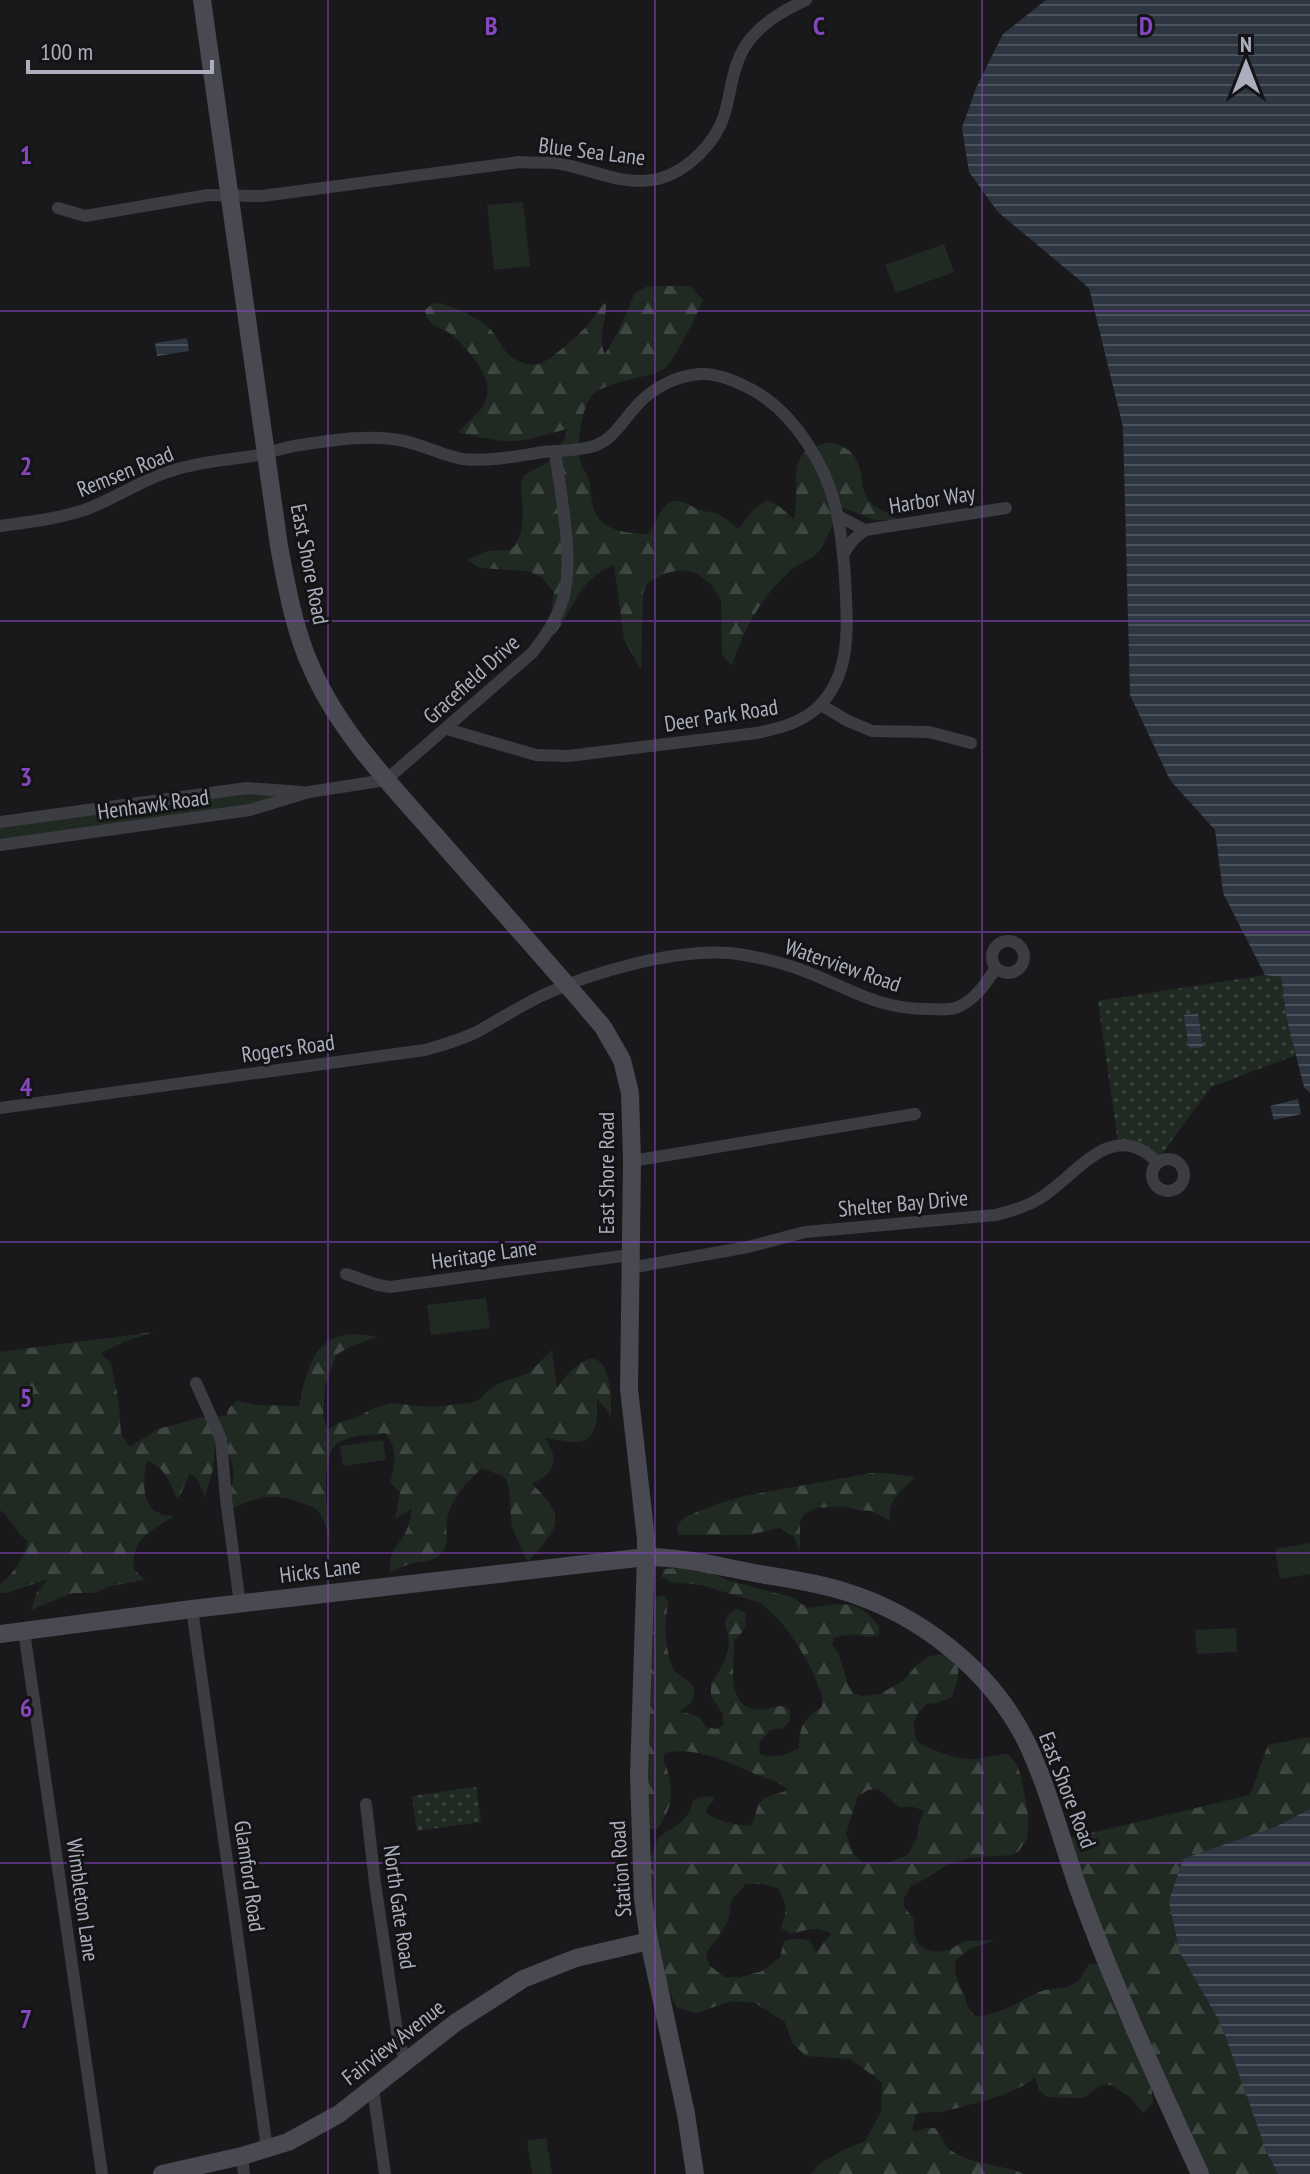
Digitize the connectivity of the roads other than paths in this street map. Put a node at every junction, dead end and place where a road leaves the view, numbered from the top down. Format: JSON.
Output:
{"nodes":[{"id":1,"x":202,"y":0,"type":"edge"},
{"id":2,"x":806,"y":0,"type":"edge"},
{"id":3,"x":230,"y":196,"type":"junction"},
{"id":4,"x":58,"y":208,"type":"dead end"},
{"id":5,"x":555,"y":451,"type":"junction"},
{"id":6,"x":266,"y":453,"type":"junction"},
{"id":7,"x":1006,"y":508,"type":"dead end"},
{"id":8,"x":838,"y":516,"type":"junction"},
{"id":9,"x":0,"y":526,"type":"edge"},
{"id":10,"x":865,"y":530,"type":"junction"},
{"id":11,"x":843,"y":554,"type":"junction"},
{"id":12,"x":821,"y":705,"type":"junction"},
{"id":13,"x":447,"y":729,"type":"junction"},
{"id":14,"x":971,"y":743,"type":"dead end"},
{"id":15,"x":386,"y":780,"type":"junction"},
{"id":16,"x":309,"y":792,"type":"junction"},
{"id":17,"x":24,"y":819,"type":"junction"},
{"id":18,"x":0,"y":822,"type":"edge"},
{"id":19,"x":28,"y":842,"type":"junction"},
{"id":20,"x":0,"y":845,"type":"edge"},
{"id":21,"x":996,"y":968,"type":"dead end"},
{"id":22,"x":568,"y":986,"type":"junction"},
{"id":23,"x":0,"y":1108,"type":"edge"},
{"id":24,"x":915,"y":1114,"type":"dead end"},
{"id":25,"x":632,"y":1161,"type":"junction"},
{"id":26,"x":1158,"y":1163,"type":"dead end"},
{"id":27,"x":630,"y":1262,"type":"junction"},
{"id":28,"x":346,"y":1274,"type":"dead end"},
{"id":29,"x":196,"y":1383,"type":"dead end"},
{"id":30,"x":646,"y":1557,"type":"junction"},
{"id":31,"x":240,"y":1604,"type":"junction"},
{"id":32,"x":192,"y":1609,"type":"junction"},
{"id":33,"x":24,"y":1631,"type":"junction"},
{"id":34,"x":0,"y":1634,"type":"edge"},
{"id":35,"x":366,"y":1804,"type":"dead end"},
{"id":36,"x":649,"y":1941,"type":"junction"},
{"id":37,"x":406,"y":2063,"type":"junction"},
{"id":38,"x":373,"y":2089,"type":"junction"},
{"id":39,"x":267,"y":2149,"type":"junction"},
{"id":40,"x":243,"y":2165,"type":"edge"},
{"id":41,"x":102,"y":2174,"type":"edge"},
{"id":42,"x":162,"y":2174,"type":"edge"},
{"id":43,"x":385,"y":2174,"type":"edge"},
{"id":44,"x":695,"y":2174,"type":"edge"},
{"id":45,"x":1200,"y":2174,"type":"edge"}],
"edges":[{"from":1,"to":3,"type":"main road","name":"East Shore Road"},
{"from":2,"to":3,"type":"street","name":"Blue Sea Lane"},
{"from":3,"to":4,"type":"street","name":"Blue Sea Lane"},
{"from":3,"to":6,"type":"main road","name":"East Shore Road"},
{"from":5,"to":6,"type":"street"},
{"from":5,"to":8,"type":"street"},
{"from":5,"to":13,"type":"street","name":"Gracefield Drive"},
{"from":6,"to":9,"type":"street","name":"Remsen Road"},
{"from":6,"to":15,"type":"main road","name":"East Shore Road"},
{"from":7,"to":10,"type":"street","name":"Harbor Way"},
{"from":8,"to":10,"type":"street"},
{"from":8,"to":11,"type":"street","name":"Deer Park Road"},
{"from":10,"to":11,"type":"street"},
{"from":11,"to":12,"type":"street","name":"Deer Park Road"},
{"from":12,"to":13,"type":"street","name":"Deer Park Road"},
{"from":12,"to":14,"type":"street"},
{"from":13,"to":15,"type":"street","name":"Gracefield Drive"},
{"from":15,"to":16,"type":"street","name":"Henhawk Road"},
{"from":15,"to":22,"type":"main road","name":"East Shore Road"},
{"from":16,"to":17,"type":"street","name":"Henhawk Road"},
{"from":16,"to":19,"type":"street","name":"Henhawk Road"},
{"from":17,"to":18,"type":"street","name":"Henhawk Road"},
{"from":17,"to":19,"type":"street"},
{"from":19,"to":20,"type":"street","name":"Henhawk Road"},
{"from":21,"to":22,"type":"street","name":"Waterview Road"},
{"from":22,"to":23,"type":"street","name":"Rogers Road"},
{"from":22,"to":25,"type":"main road","name":"East Shore Road"},
{"from":24,"to":25,"type":"street"},
{"from":25,"to":27,"type":"main road","name":"East Shore Road"},
{"from":26,"to":27,"type":"street","name":"Shelter Bay Drive"},
{"from":27,"to":28,"type":"street","name":"Heritage Lane"},
{"from":27,"to":30,"type":"main road","name":"East Shore Road"},
{"from":29,"to":31,"type":"street"},
{"from":30,"to":31,"type":"main road","name":"Hicks Lane"},
{"from":30,"to":36,"type":"main road","name":"Station Road"},
{"from":30,"to":45,"type":"main road","name":"East Shore Road"},
{"from":31,"to":32,"type":"main road","name":"Hicks Lane"},
{"from":32,"to":33,"type":"main road","name":"Hicks Lane"},
{"from":32,"to":39,"type":"street","name":"Glamford Road"},
{"from":33,"to":34,"type":"main road","name":"Hicks Lane"},
{"from":33,"to":41,"type":"street","name":"Wimbleton Lane"},
{"from":35,"to":37,"type":"street","name":"North Gate Road"},
{"from":36,"to":37,"type":"main road","name":"Fairview Avenue"},
{"from":36,"to":44,"type":"main road","name":"Station Road"},
{"from":37,"to":38,"type":"main road","name":"Fairview Avenue"},
{"from":38,"to":39,"type":"main road","name":"Fairview Avenue"},
{"from":38,"to":43,"type":"street"},
{"from":39,"to":40,"type":"main road","name":"Fairview Avenue"},
{"from":40,"to":42,"type":"main road","name":"Fairview Avenue"}]}
